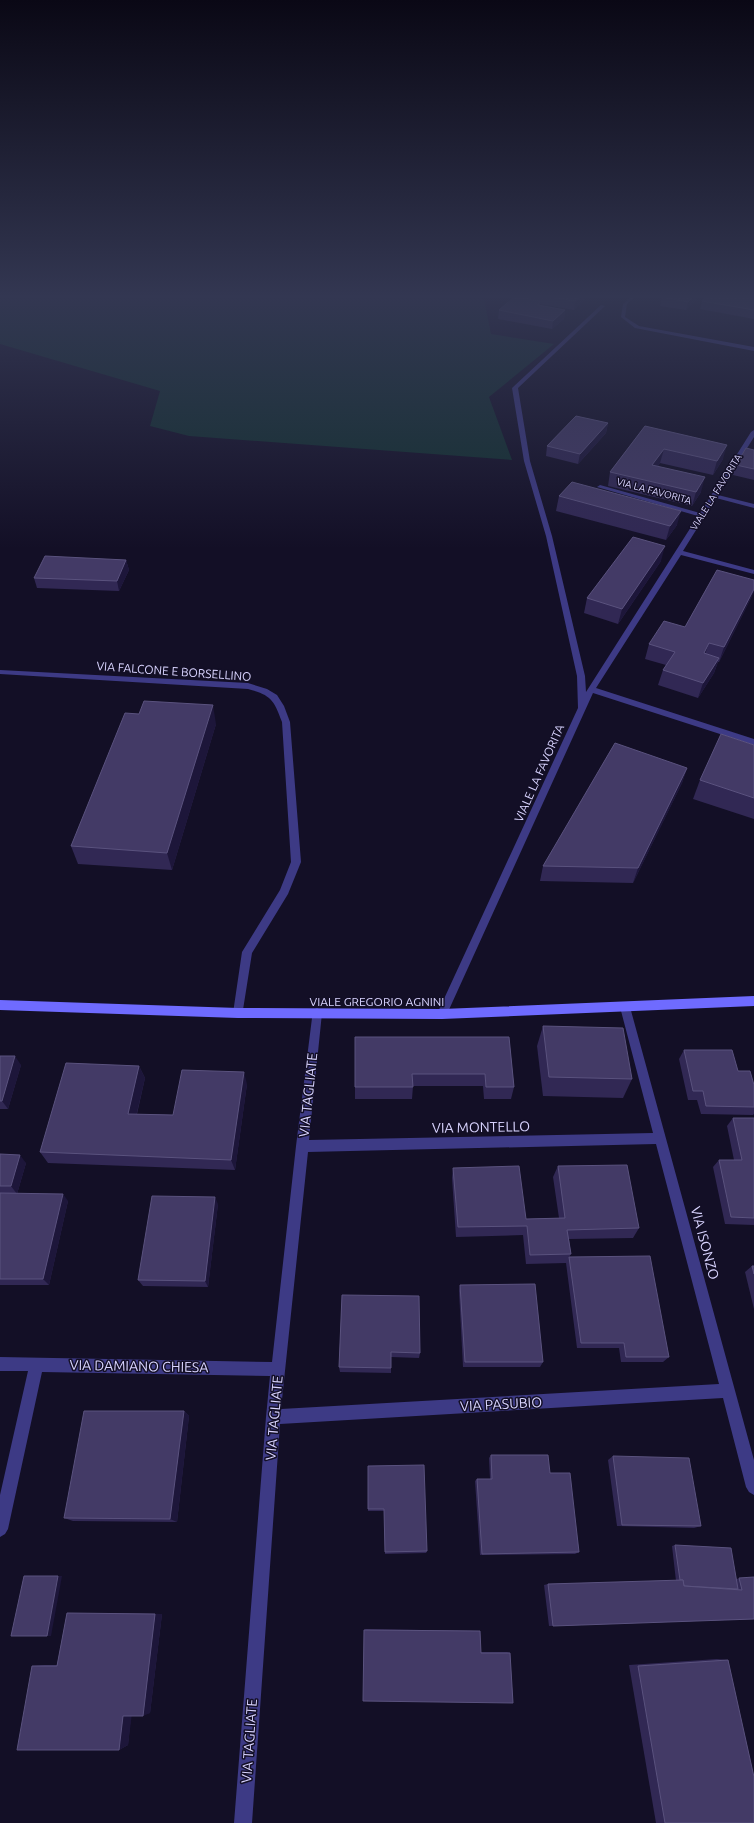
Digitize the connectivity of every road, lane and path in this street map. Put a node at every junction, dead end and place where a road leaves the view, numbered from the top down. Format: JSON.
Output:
{"nodes":[{"id":1,"x":524,"y":379,"type":"edge"},
{"id":2,"x":754,"y":432,"type":"edge"},
{"id":3,"x":600,"y":487,"type":"dead end"},
{"id":4,"x":714,"y":496,"type":"junction"},
{"id":5,"x":754,"y":506,"type":"edge"},
{"id":6,"x":702,"y":515,"type":"junction"},
{"id":7,"x":679,"y":552,"type":"junction"},
{"id":8,"x":754,"y":572,"type":"edge"},
{"id":9,"x":0,"y":672,"type":"edge"},
{"id":10,"x":591,"y":689,"type":"junction"},
{"id":11,"x":582,"y":709,"type":"junction"},
{"id":12,"x":754,"y":742,"type":"edge"},
{"id":13,"x":754,"y":1001,"type":"edge"},
{"id":14,"x":0,"y":1005,"type":"edge"},
{"id":15,"x":625,"y":1007,"type":"junction"},
{"id":16,"x":238,"y":1013,"type":"junction"},
{"id":17,"x":317,"y":1013,"type":"junction"},
{"id":18,"x":442,"y":1014,"type":"junction"},
{"id":19,"x":660,"y":1138,"type":"junction"},
{"id":20,"x":302,"y":1146,"type":"junction"},
{"id":21,"x":0,"y":1364,"type":"edge"},
{"id":22,"x":37,"y":1364,"type":"junction"},
{"id":23,"x":278,"y":1369,"type":"junction"},
{"id":24,"x":728,"y":1391,"type":"junction"},
{"id":25,"x":273,"y":1417,"type":"junction"},
{"id":26,"x":754,"y":1487,"type":"edge"},
{"id":27,"x":0,"y":1529,"type":"edge"},
{"id":28,"x":243,"y":1823,"type":"edge"}],
"edges":[{"from":1,"to":11,"type":"street"},
{"from":2,"to":4,"type":"street","name":"VIALE LA FAVORITA"},
{"from":3,"to":6,"type":"street","name":"VIA LA FAVORITA"},
{"from":4,"to":5,"type":"street"},
{"from":4,"to":6,"type":"street","name":"VIALE LA FAVORITA"},
{"from":6,"to":7,"type":"street","name":"VIALE LA FAVORITA"},
{"from":7,"to":8,"type":"street"},
{"from":7,"to":10,"type":"street","name":"VIALE LA FAVORITA"},
{"from":9,"to":16,"type":"street","name":"VIA FALCONE E BORSELLINO"},
{"from":10,"to":11,"type":"street","name":"VIALE LA FAVORITA"},
{"from":10,"to":12,"type":"street"},
{"from":11,"to":18,"type":"street","name":"VIALE LA FAVORITA"},
{"from":13,"to":15,"type":"main road","name":"VIALE GREGORIO AGNINI"},
{"from":14,"to":16,"type":"main road","name":"VIALE GREGORIO AGNINI"},
{"from":15,"to":18,"type":"main road","name":"VIALE GREGORIO AGNINI"},
{"from":15,"to":19,"type":"street","name":"VIA ISONZO"},
{"from":16,"to":17,"type":"main road","name":"VIALE GREGORIO AGNINI"},
{"from":17,"to":18,"type":"main road","name":"VIALE GREGORIO AGNINI"},
{"from":17,"to":20,"type":"street","name":"VIA TAGLIATE"},
{"from":19,"to":20,"type":"street","name":"VIA MONTELLO"},
{"from":19,"to":24,"type":"street","name":"VIA ISONZO"},
{"from":20,"to":23,"type":"street","name":"VIA TAGLIATE"},
{"from":21,"to":22,"type":"street","name":"VIA DAMIANO CHIESA"},
{"from":22,"to":23,"type":"street","name":"VIA DAMIANO CHIESA"},
{"from":22,"to":27,"type":"street"},
{"from":23,"to":25,"type":"street","name":"VIA TAGLIATE"},
{"from":24,"to":25,"type":"street","name":"VIA PASUBIO"},
{"from":24,"to":26,"type":"street","name":"VIA ISONZO"},
{"from":25,"to":28,"type":"street","name":"VIA TAGLIATE"}]}
